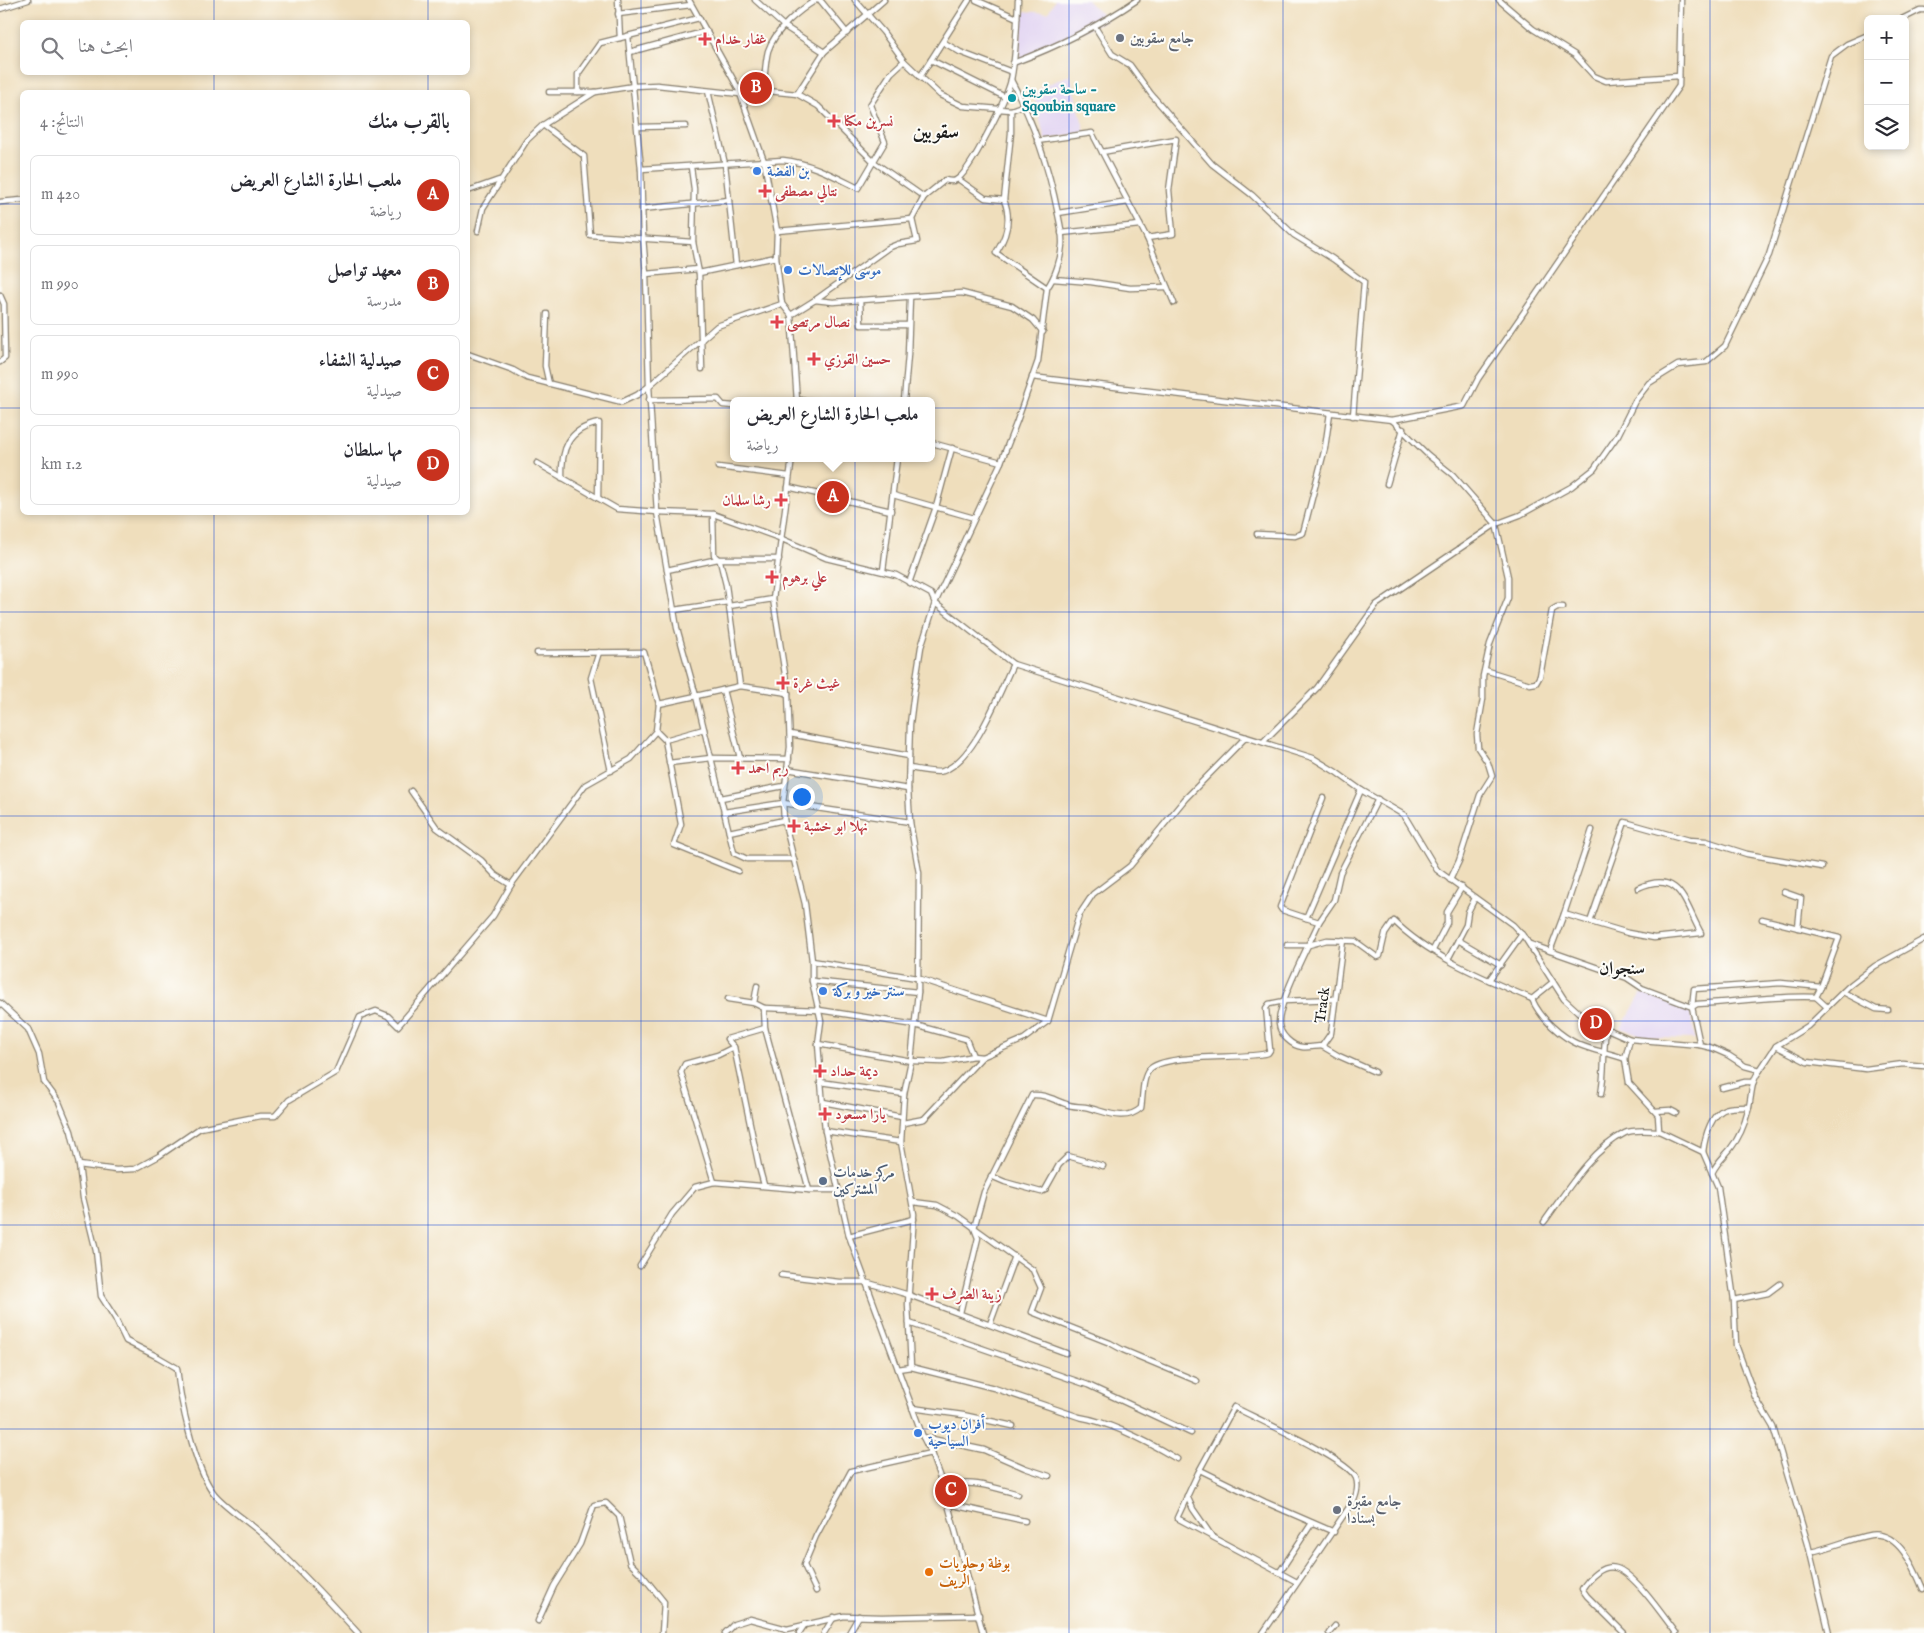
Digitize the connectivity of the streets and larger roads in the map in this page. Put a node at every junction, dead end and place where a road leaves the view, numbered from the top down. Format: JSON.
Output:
{"nodes":[{"id":1,"x":28,"y":0,"type":"edge"},
{"id":2,"x":618,"y":0,"type":"edge"},
{"id":3,"x":755,"y":0,"type":"edge"},
{"id":4,"x":818,"y":0,"type":"edge"},
{"id":5,"x":855,"y":0,"type":"edge"},
{"id":6,"x":884,"y":0,"type":"edge"},
{"id":7,"x":969,"y":0,"type":"edge"},
{"id":8,"x":976,"y":0,"type":"edge"},
{"id":9,"x":1018,"y":0,"type":"edge"},
{"id":10,"x":1137,"y":0,"type":"edge"},
{"id":11,"x":1499,"y":0,"type":"edge"},
{"id":12,"x":1681,"y":0,"type":"edge"},
{"id":13,"x":690,"y":2,"type":"edge"},
{"id":14,"x":0,"y":9,"type":"edge"},
{"id":15,"x":1924,"y":10,"type":"edge"},
{"id":16,"x":618,"y":14,"type":"junction"},
{"id":17,"x":868,"y":15,"type":"junction"},
{"id":18,"x":1909,"y":16,"type":"edge"},
{"id":19,"x":699,"y":18,"type":"junction"},
{"id":20,"x":1017,"y":18,"type":"junction"},
{"id":21,"x":784,"y":26,"type":"junction"},
{"id":22,"x":1095,"y":27,"type":"junction"},
{"id":23,"x":707,"y":31,"type":"junction"},
{"id":24,"x":847,"y":33,"type":"junction"},
{"id":25,"x":628,"y":36,"type":"junction"},
{"id":26,"x":1864,"y":37,"type":"edge"},
{"id":27,"x":620,"y":38,"type":"junction"},
{"id":28,"x":943,"y":42,"type":"junction"},
{"id":29,"x":630,"y":52,"type":"junction"},
{"id":30,"x":824,"y":52,"type":"junction"},
{"id":31,"x":904,"y":60,"type":"junction"},
{"id":32,"x":931,"y":60,"type":"junction"},
{"id":33,"x":1013,"y":63,"type":"junction"},
{"id":34,"x":1012,"y":72,"type":"junction"},
{"id":35,"x":1679,"y":76,"type":"junction"},
{"id":36,"x":920,"y":77,"type":"junction"},
{"id":37,"x":1011,"y":80,"type":"junction"},
{"id":38,"x":634,"y":86,"type":"junction"},
{"id":39,"x":738,"y":88,"type":"junction"},
{"id":40,"x":763,"y":90,"type":"junction"},
{"id":41,"x":708,"y":91,"type":"junction"},
{"id":42,"x":549,"y":92,"type":"dead end"},
{"id":43,"x":578,"y":92,"type":"junction"},
{"id":44,"x":596,"y":92,"type":"junction"},
{"id":45,"x":740,"y":94,"type":"junction"},
{"id":46,"x":797,"y":94,"type":"junction"},
{"id":47,"x":1005,"y":97,"type":"junction"},
{"id":48,"x":1024,"y":106,"type":"junction"},
{"id":49,"x":1000,"y":110,"type":"junction"},
{"id":50,"x":1011,"y":110,"type":"junction"},
{"id":51,"x":542,"y":125,"type":"junction"},
{"id":52,"x":686,"y":126,"type":"dead end"},
{"id":53,"x":638,"y":127,"type":"junction"},
{"id":54,"x":1037,"y":141,"type":"junction"},
{"id":55,"x":1102,"y":152,"type":"junction"},
{"id":56,"x":764,"y":161,"type":"junction"},
{"id":57,"x":874,"y":162,"type":"junction"},
{"id":58,"x":726,"y":164,"type":"junction"},
{"id":59,"x":691,"y":167,"type":"junction"},
{"id":60,"x":641,"y":170,"type":"junction"},
{"id":61,"x":958,"y":179,"type":"junction"},
{"id":62,"x":500,"y":180,"type":"junction"},
{"id":63,"x":470,"y":190,"type":"edge"},
{"id":64,"x":924,"y":197,"type":"junction"},
{"id":65,"x":20,"y":200,"type":"edge"},
{"id":66,"x":729,"y":200,"type":"junction"},
{"id":67,"x":1004,"y":200,"type":"junction"},
{"id":68,"x":0,"y":202,"type":"edge"},
{"id":69,"x":1128,"y":202,"type":"junction"},
{"id":70,"x":694,"y":204,"type":"junction"},
{"id":71,"x":642,"y":209,"type":"junction"},
{"id":72,"x":1058,"y":213,"type":"junction"},
{"id":73,"x":912,"y":219,"type":"junction"},
{"id":74,"x":1140,"y":225,"type":"junction"},
{"id":75,"x":478,"y":231,"type":"dead end"},
{"id":76,"x":777,"y":231,"type":"junction"},
{"id":77,"x":1061,"y":233,"type":"junction"},
{"id":78,"x":643,"y":237,"type":"junction"},
{"id":79,"x":1147,"y":238,"type":"junction"},
{"id":80,"x":694,"y":242,"type":"junction"},
{"id":81,"x":776,"y":257,"type":"junction"},
{"id":82,"x":736,"y":265,"type":"junction"},
{"id":83,"x":699,"y":271,"type":"junction"},
{"id":84,"x":646,"y":274,"type":"junction"},
{"id":85,"x":1053,"y":279,"type":"junction"},
{"id":86,"x":1168,"y":287,"type":"junction"},
{"id":87,"x":1047,"y":288,"type":"junction"},
{"id":88,"x":0,"y":295,"type":"edge"},
{"id":89,"x":910,"y":297,"type":"junction"},
{"id":90,"x":815,"y":300,"type":"junction"},
{"id":91,"x":860,"y":300,"type":"junction"},
{"id":92,"x":782,"y":304,"type":"junction"},
{"id":93,"x":1174,"y":304,"type":"dead end"},
{"id":94,"x":547,"y":314,"type":"dead end"},
{"id":95,"x":791,"y":315,"type":"junction"},
{"id":96,"x":908,"y":325,"type":"junction"},
{"id":97,"x":1043,"y":332,"type":"junction"},
{"id":98,"x":702,"y":338,"type":"junction"},
{"id":99,"x":470,"y":355,"type":"edge"},
{"id":100,"x":0,"y":362,"type":"edge"},
{"id":101,"x":702,"y":369,"type":"dead end"},
{"id":102,"x":1032,"y":377,"type":"junction"},
{"id":103,"x":549,"y":384,"type":"junction"},
{"id":104,"x":648,"y":386,"type":"junction"},
{"id":105,"x":797,"y":397,"type":"edge"},
{"id":106,"x":904,"y":397,"type":"edge"},
{"id":107,"x":649,"y":400,"type":"junction"},
{"id":108,"x":730,"y":406,"type":"edge"},
{"id":109,"x":1330,"y":413,"type":"junction"},
{"id":110,"x":1353,"y":416,"type":"junction"},
{"id":111,"x":1392,"y":420,"type":"junction"},
{"id":112,"x":1403,"y":429,"type":"junction"},
{"id":113,"x":935,"y":444,"type":"edge"},
{"id":114,"x":952,"y":448,"type":"junction"},
{"id":115,"x":791,"y":462,"type":"edge"},
{"id":116,"x":897,"y":462,"type":"edge"},
{"id":117,"x":1001,"y":462,"type":"junction"},
{"id":118,"x":537,"y":463,"type":"dead end"},
{"id":119,"x":718,"y":467,"type":"dead end"},
{"id":120,"x":789,"y":476,"type":"junction"},
{"id":121,"x":562,"y":478,"type":"junction"},
{"id":122,"x":1387,"y":484,"type":"dead end"},
{"id":123,"x":788,"y":487,"type":"junction"},
{"id":124,"x":893,"y":494,"type":"junction"},
{"id":125,"x":598,"y":498,"type":"junction"},
{"id":126,"x":936,"y":507,"type":"junction"},
{"id":127,"x":891,"y":511,"type":"junction"},
{"id":128,"x":657,"y":512,"type":"junction"},
{"id":129,"x":713,"y":514,"type":"junction"},
{"id":130,"x":974,"y":518,"type":"junction"},
{"id":131,"x":1496,"y":524,"type":"junction"},
{"id":132,"x":1256,"y":534,"type":"dead end"},
{"id":133,"x":782,"y":539,"type":"junction"},
{"id":134,"x":718,"y":559,"type":"junction"},
{"id":135,"x":779,"y":559,"type":"junction"},
{"id":136,"x":667,"y":570,"type":"junction"},
{"id":137,"x":883,"y":571,"type":"junction"},
{"id":138,"x":909,"y":584,"type":"junction"},
{"id":139,"x":773,"y":599,"type":"junction"},
{"id":140,"x":935,"y":603,"type":"junction"},
{"id":141,"x":728,"y":604,"type":"junction"},
{"id":142,"x":1562,"y":607,"type":"dead end"},
{"id":143,"x":674,"y":610,"type":"junction"},
{"id":144,"x":599,"y":652,"type":"junction"},
{"id":145,"x":537,"y":653,"type":"dead end"},
{"id":146,"x":1013,"y":664,"type":"junction"},
{"id":147,"x":1484,"y":670,"type":"junction"},
{"id":148,"x":740,"y":686,"type":"junction"},
{"id":149,"x":722,"y":690,"type":"junction"},
{"id":150,"x":788,"y":693,"type":"junction"},
{"id":151,"x":696,"y":696,"type":"junction"},
{"id":152,"x":659,"y":704,"type":"junction"},
{"id":153,"x":704,"y":729,"type":"junction"},
{"id":154,"x":656,"y":731,"type":"junction"},
{"id":155,"x":790,"y":734,"type":"junction"},
{"id":156,"x":1246,"y":737,"type":"junction"},
{"id":157,"x":665,"y":740,"type":"junction"},
{"id":158,"x":1264,"y":742,"type":"junction"},
{"id":159,"x":909,"y":756,"type":"junction"},
{"id":160,"x":711,"y":758,"type":"junction"},
{"id":161,"x":740,"y":758,"type":"junction"},
{"id":162,"x":789,"y":758,"type":"junction"},
{"id":163,"x":669,"y":763,"type":"junction"},
{"id":164,"x":909,"y":768,"type":"junction"},
{"id":165,"x":787,"y":769,"type":"junction"},
{"id":166,"x":612,"y":770,"type":"junction"},
{"id":167,"x":784,"y":786,"type":"junction"},
{"id":168,"x":908,"y":789,"type":"junction"},
{"id":169,"x":1361,"y":790,"type":"junction"},
{"id":170,"x":411,"y":791,"type":"dead end"},
{"id":171,"x":721,"y":798,"type":"junction"},
{"id":172,"x":1323,"y":798,"type":"dead end"},
{"id":173,"x":1378,"y":799,"type":"junction"},
{"id":174,"x":783,"y":803,"type":"junction"},
{"id":175,"x":724,"y":812,"type":"junction"},
{"id":176,"x":784,"y":820,"type":"junction"},
{"id":177,"x":910,"y":822,"type":"junction"},
{"id":178,"x":1592,"y":830,"type":"dead end"},
{"id":179,"x":729,"y":832,"type":"junction"},
{"id":180,"x":794,"y":859,"type":"junction"},
{"id":181,"x":1822,"y":867,"type":"dead end"},
{"id":182,"x":738,"y":871,"type":"dead end"},
{"id":183,"x":1450,"y":880,"type":"junction"},
{"id":184,"x":511,"y":886,"type":"junction"},
{"id":185,"x":1462,"y":887,"type":"junction"},
{"id":186,"x":1638,"y":888,"type":"dead end"},
{"id":187,"x":1784,"y":892,"type":"dead end"},
{"id":188,"x":1475,"y":898,"type":"junction"},
{"id":189,"x":1564,"y":914,"type":"junction"},
{"id":190,"x":1306,"y":918,"type":"junction"},
{"id":191,"x":1762,"y":920,"type":"dead end"},
{"id":192,"x":1319,"y":922,"type":"junction"},
{"id":193,"x":1590,"y":922,"type":"junction"},
{"id":194,"x":1798,"y":928,"type":"junction"},
{"id":195,"x":1522,"y":934,"type":"junction"},
{"id":196,"x":1924,"y":939,"type":"edge"},
{"id":197,"x":1342,"y":940,"type":"junction"},
{"id":198,"x":1458,"y":940,"type":"junction"},
{"id":199,"x":1529,"y":944,"type":"junction"},
{"id":200,"x":1287,"y":945,"type":"dead end"},
{"id":201,"x":1309,"y":946,"type":"junction"},
{"id":202,"x":1433,"y":950,"type":"junction"},
{"id":203,"x":1550,"y":951,"type":"junction"},
{"id":204,"x":1448,"y":959,"type":"junction"},
{"id":205,"x":812,"y":961,"type":"junction"},
{"id":206,"x":1501,"y":965,"type":"junction"},
{"id":207,"x":917,"y":978,"type":"junction"},
{"id":208,"x":1489,"y":980,"type":"junction"},
{"id":209,"x":812,"y":981,"type":"junction"},
{"id":210,"x":1553,"y":982,"type":"junction"},
{"id":211,"x":757,"y":986,"type":"dead end"},
{"id":212,"x":1821,"y":987,"type":"junction"},
{"id":213,"x":918,"y":992,"type":"junction"},
{"id":214,"x":1843,"y":992,"type":"junction"},
{"id":215,"x":1816,"y":997,"type":"junction"},
{"id":216,"x":1335,"y":999,"type":"junction"},
{"id":217,"x":728,"y":1000,"type":"dead end"},
{"id":218,"x":1532,"y":1000,"type":"junction"},
{"id":219,"x":1284,"y":1001,"type":"junction"},
{"id":220,"x":0,"y":1003,"type":"edge"},
{"id":221,"x":754,"y":1003,"type":"junction"},
{"id":222,"x":1692,"y":1007,"type":"junction"},
{"id":223,"x":1827,"y":1007,"type":"junction"},
{"id":224,"x":764,"y":1008,"type":"junction"},
{"id":225,"x":819,"y":1010,"type":"junction"},
{"id":226,"x":1888,"y":1010,"type":"dead end"},
{"id":227,"x":1048,"y":1021,"type":"junction"},
{"id":228,"x":914,"y":1025,"type":"junction"},
{"id":229,"x":766,"y":1028,"type":"junction"},
{"id":230,"x":1606,"y":1029,"type":"junction"},
{"id":231,"x":1630,"y":1039,"type":"junction"},
{"id":232,"x":818,"y":1044,"type":"junction"},
{"id":233,"x":1700,"y":1045,"type":"junction"},
{"id":234,"x":1322,"y":1046,"type":"junction"},
{"id":235,"x":1776,"y":1046,"type":"junction"},
{"id":236,"x":734,"y":1047,"type":"junction"},
{"id":237,"x":1603,"y":1051,"type":"junction"},
{"id":238,"x":973,"y":1056,"type":"junction"},
{"id":239,"x":982,"y":1057,"type":"junction"},
{"id":240,"x":1625,"y":1059,"type":"junction"},
{"id":241,"x":911,"y":1061,"type":"junction"},
{"id":242,"x":1924,"y":1066,"type":"edge"},
{"id":243,"x":1760,"y":1070,"type":"junction"},
{"id":244,"x":1376,"y":1072,"type":"dead end"},
{"id":245,"x":820,"y":1082,"type":"junction"},
{"id":246,"x":1753,"y":1082,"type":"junction"},
{"id":247,"x":1722,"y":1088,"type":"dead end"},
{"id":248,"x":904,"y":1094,"type":"junction"},
{"id":249,"x":1601,"y":1094,"type":"dead end"},
{"id":250,"x":823,"y":1102,"type":"junction"},
{"id":251,"x":1749,"y":1107,"type":"junction"},
{"id":252,"x":1655,"y":1111,"type":"junction"},
{"id":253,"x":1676,"y":1113,"type":"dead end"},
{"id":254,"x":903,"y":1120,"type":"junction"},
{"id":255,"x":825,"y":1131,"type":"junction"},
{"id":256,"x":1659,"y":1131,"type":"junction"},
{"id":257,"x":901,"y":1142,"type":"junction"},
{"id":258,"x":1703,"y":1152,"type":"junction"},
{"id":259,"x":79,"y":1165,"type":"junction"},
{"id":260,"x":1103,"y":1166,"type":"dead end"},
{"id":261,"x":1712,"y":1172,"type":"junction"},
{"id":262,"x":991,"y":1176,"type":"junction"},
{"id":263,"x":714,"y":1182,"type":"junction"},
{"id":264,"x":764,"y":1185,"type":"junction"},
{"id":265,"x":809,"y":1190,"type":"junction"},
{"id":266,"x":838,"y":1190,"type":"junction"},
{"id":267,"x":913,"y":1202,"type":"junction"},
{"id":268,"x":914,"y":1219,"type":"junction"},
{"id":269,"x":1544,"y":1222,"type":"dead end"},
{"id":270,"x":974,"y":1228,"type":"junction"},
{"id":271,"x":849,"y":1236,"type":"junction"},
{"id":272,"x":1016,"y":1256,"type":"junction"},
{"id":273,"x":640,"y":1266,"type":"dead end"},
{"id":274,"x":781,"y":1276,"type":"dead end"},
{"id":275,"x":864,"y":1282,"type":"junction"},
{"id":276,"x":1780,"y":1284,"type":"dead end"},
{"id":277,"x":909,"y":1295,"type":"junction"},
{"id":278,"x":1734,"y":1300,"type":"junction"},
{"id":279,"x":960,"y":1313,"type":"junction"},
{"id":280,"x":909,"y":1323,"type":"junction"},
{"id":281,"x":990,"y":1324,"type":"junction"},
{"id":282,"x":1066,"y":1353,"type":"dead end"},
{"id":283,"x":912,"y":1367,"type":"junction"},
{"id":284,"x":898,"y":1369,"type":"junction"},
{"id":285,"x":1197,"y":1381,"type":"dead end"},
{"id":286,"x":912,"y":1408,"type":"junction"},
{"id":287,"x":1014,"y":1426,"type":"dead end"},
{"id":288,"x":1191,"y":1433,"type":"dead end"},
{"id":289,"x":923,"y":1437,"type":"junction"},
{"id":290,"x":931,"y":1453,"type":"junction"},
{"id":291,"x":1177,"y":1459,"type":"dead end"},
{"id":292,"x":1200,"y":1470,"type":"junction"},
{"id":293,"x":1049,"y":1476,"type":"dead end"},
{"id":294,"x":943,"y":1486,"type":"junction"},
{"id":295,"x":1018,"y":1494,"type":"dead end"},
{"id":296,"x":1187,"y":1496,"type":"junction"},
{"id":297,"x":948,"y":1504,"type":"junction"},
{"id":298,"x":1025,"y":1521,"type":"dead end"},
{"id":299,"x":1312,"y":1523,"type":"junction"},
{"id":300,"x":1334,"y":1532,"type":"junction"},
{"id":301,"x":1213,"y":1537,"type":"junction"},
{"id":302,"x":1810,"y":1552,"type":"junction"},
{"id":303,"x":1279,"y":1573,"type":"junction"},
{"id":304,"x":1297,"y":1582,"type":"junction"},
{"id":305,"x":1922,"y":1589,"type":"dead end"},
{"id":306,"x":816,"y":1591,"type":"dead end"},
{"id":307,"x":979,"y":1615,"type":"junction"},
{"id":308,"x":859,"y":1616,"type":"junction"},
{"id":309,"x":834,"y":1617,"type":"junction"},
{"id":310,"x":538,"y":1621,"type":"dead end"},
{"id":311,"x":805,"y":1624,"type":"junction"},
{"id":312,"x":1335,"y":1626,"type":"dead end"},
{"id":313,"x":358,"y":1633,"type":"edge"},
{"id":314,"x":662,"y":1633,"type":"edge"},
{"id":315,"x":725,"y":1633,"type":"edge"},
{"id":316,"x":800,"y":1633,"type":"edge"},
{"id":317,"x":824,"y":1633,"type":"edge"},
{"id":318,"x":849,"y":1633,"type":"edge"},
{"id":319,"x":983,"y":1633,"type":"edge"},
{"id":320,"x":1263,"y":1633,"type":"edge"},
{"id":321,"x":1329,"y":1633,"type":"edge"},
{"id":322,"x":1624,"y":1633,"type":"edge"},
{"id":323,"x":1676,"y":1633,"type":"edge"},
{"id":324,"x":1829,"y":1633,"type":"edge"}],
"edges":[{"from":1,"to":14,"type":"street"},
{"from":2,"to":16,"type":"street"},
{"from":3,"to":21,"type":"street"},
{"from":4,"to":21,"type":"street"},
{"from":4,"to":24,"type":"street"},
{"from":5,"to":17,"type":"street"},
{"from":6,"to":17,"type":"street"},
{"from":7,"to":28,"type":"street"},
{"from":8,"to":20,"type":"street"},
{"from":9,"to":20,"type":"street"},
{"from":10,"to":22,"type":"street"},
{"from":11,"to":35,"type":"street"},
{"from":12,"to":35,"type":"street"},
{"from":13,"to":16,"type":"street"},
{"from":13,"to":19,"type":"street"},
{"from":15,"to":18,"type":"street"},
{"from":16,"to":27,"type":"street"},
{"from":17,"to":24,"type":"street"},
{"from":17,"to":31,"type":"street"},
{"from":19,"to":23,"type":"street"},
{"from":19,"to":25,"type":"street"},
{"from":20,"to":33,"type":"street"},
{"from":21,"to":30,"type":"street"},
{"from":21,"to":40,"type":"street"},
{"from":22,"to":33,"type":"street"},
{"from":22,"to":110,"type":"street"},
{"from":23,"to":29,"type":"street"},
{"from":23,"to":39,"type":"street"},
{"from":24,"to":30,"type":"street"},
{"from":25,"to":27,"type":"street"},
{"from":25,"to":29,"type":"street"},
{"from":26,"to":131,"type":"street"},
{"from":27,"to":43,"type":"street"},
{"from":28,"to":32,"type":"street"},
{"from":28,"to":34,"type":"street"},
{"from":29,"to":38,"type":"street"},
{"from":30,"to":46,"type":"street"},
{"from":31,"to":36,"type":"street"},
{"from":31,"to":57,"type":"street"},
{"from":32,"to":36,"type":"street"},
{"from":32,"to":47,"type":"street"},
{"from":33,"to":34,"type":"street"},
{"from":34,"to":37,"type":"street"},
{"from":35,"to":111,"type":"street"},
{"from":36,"to":49,"type":"street"},
{"from":37,"to":47,"type":"street"},
{"from":37,"to":48,"type":"street"},
{"from":38,"to":41,"type":"street"},
{"from":38,"to":44,"type":"street"},
{"from":38,"to":53,"type":"street"},
{"from":39,"to":40,"type":"street"},
{"from":39,"to":45,"type":"street"},
{"from":40,"to":46,"type":"street"},
{"from":41,"to":45,"type":"street"},
{"from":41,"to":58,"type":"street"},
{"from":42,"to":43,"type":"street"},
{"from":43,"to":44,"type":"street"},
{"from":44,"to":51,"type":"street"},
{"from":45,"to":56,"type":"street"},
{"from":46,"to":57,"type":"street"},
{"from":47,"to":49,"type":"street"},
{"from":48,"to":50,"type":"street"},
{"from":48,"to":54,"type":"street"},
{"from":49,"to":50,"type":"street"},
{"from":49,"to":61,"type":"street"},
{"from":50,"to":67,"type":"street"},
{"from":51,"to":62,"type":"street"},
{"from":51,"to":78,"type":"street"},
{"from":52,"to":53,"type":"street"},
{"from":53,"to":60,"type":"street"},
{"from":54,"to":55,"type":"street"},
{"from":54,"to":72,"type":"street"},
{"from":55,"to":69,"type":"street"},
{"from":55,"to":79,"type":"street"},
{"from":56,"to":57,"type":"street"},
{"from":56,"to":58,"type":"street"},
{"from":56,"to":76,"type":"street"},
{"from":57,"to":64,"type":"street"},
{"from":58,"to":59,"type":"street"},
{"from":58,"to":66,"type":"street"},
{"from":59,"to":60,"type":"street"},
{"from":59,"to":70,"type":"street"},
{"from":60,"to":71,"type":"street"},
{"from":61,"to":64,"type":"street"},
{"from":61,"to":67,"type":"street"},
{"from":62,"to":63,"type":"street"},
{"from":62,"to":75,"type":"street"},
{"from":64,"to":73,"type":"street"},
{"from":65,"to":68,"type":"street"},
{"from":66,"to":70,"type":"street"},
{"from":66,"to":82,"type":"street"},
{"from":67,"to":87,"type":"street"},
{"from":69,"to":72,"type":"street"},
{"from":69,"to":74,"type":"street"},
{"from":70,"to":71,"type":"street"},
{"from":70,"to":80,"type":"street"},
{"from":71,"to":78,"type":"street"},
{"from":72,"to":77,"type":"street"},
{"from":73,"to":76,"type":"street"},
{"from":73,"to":90,"type":"street"},
{"from":74,"to":77,"type":"street"},
{"from":74,"to":79,"type":"street"},
{"from":76,"to":81,"type":"street"},
{"from":77,"to":85,"type":"street"},
{"from":78,"to":80,"type":"street"},
{"from":78,"to":84,"type":"street"},
{"from":79,"to":86,"type":"street"},
{"from":80,"to":83,"type":"street"},
{"from":81,"to":82,"type":"street"},
{"from":81,"to":92,"type":"street"},
{"from":82,"to":83,"type":"street"},
{"from":83,"to":84,"type":"street"},
{"from":83,"to":98,"type":"street"},
{"from":84,"to":104,"type":"street"},
{"from":85,"to":86,"type":"street"},
{"from":85,"to":87,"type":"street"},
{"from":86,"to":93,"type":"street"},
{"from":87,"to":97,"type":"street"},
{"from":88,"to":100,"type":"street"},
{"from":89,"to":91,"type":"street"},
{"from":89,"to":96,"type":"street"},
{"from":89,"to":97,"type":"street"},
{"from":90,"to":91,"type":"street"},
{"from":90,"to":95,"type":"street"},
{"from":91,"to":96,"type":"street"},
{"from":92,"to":95,"type":"street"},
{"from":92,"to":98,"type":"street"},
{"from":94,"to":103,"type":"street"},
{"from":95,"to":105,"type":"street"},
{"from":96,"to":106,"type":"street"},
{"from":97,"to":102,"type":"street"},
{"from":98,"to":101,"type":"street"},
{"from":98,"to":104,"type":"street"},
{"from":99,"to":103,"type":"street"},
{"from":102,"to":109,"type":"street"},
{"from":102,"to":117,"type":"street"},
{"from":103,"to":104,"type":"street"},
{"from":104,"to":107,"type":"street"},
{"from":107,"to":108,"type":"street"},
{"from":107,"to":128,"type":"street"},
{"from":109,"to":110,"type":"street"},
{"from":109,"to":132,"type":"street"},
{"from":110,"to":111,"type":"street"},
{"from":111,"to":112,"type":"street"},
{"from":112,"to":122,"type":"street"},
{"from":112,"to":131,"type":"street"},
{"from":113,"to":114,"type":"street"},
{"from":114,"to":117,"type":"street"},
{"from":114,"to":126,"type":"street"},
{"from":115,"to":120,"type":"street"},
{"from":116,"to":124,"type":"street"},
{"from":117,"to":130,"type":"street"},
{"from":118,"to":121,"type":"street"},
{"from":119,"to":120,"type":"street"},
{"from":120,"to":123,"type":"street"},
{"from":121,"to":125,"type":"street"},
{"from":121,"to":125,"type":"street"},
{"from":123,"to":127,"type":"street"},
{"from":123,"to":133,"type":"street"},
{"from":124,"to":126,"type":"street"},
{"from":124,"to":127,"type":"street"},
{"from":125,"to":128,"type":"street"},
{"from":126,"to":130,"type":"street"},
{"from":126,"to":138,"type":"street"},
{"from":127,"to":137,"type":"street"},
{"from":128,"to":129,"type":"street"},
{"from":128,"to":136,"type":"street"},
{"from":129,"to":133,"type":"street"},
{"from":129,"to":134,"type":"street"},
{"from":130,"to":140,"type":"street"},
{"from":131,"to":147,"type":"street"},
{"from":131,"to":158,"type":"street"},
{"from":133,"to":135,"type":"street"},
{"from":133,"to":137,"type":"street"},
{"from":134,"to":135,"type":"street"},
{"from":134,"to":136,"type":"street"},
{"from":134,"to":141,"type":"street"},
{"from":135,"to":139,"type":"street"},
{"from":136,"to":143,"type":"street"},
{"from":137,"to":138,"type":"street"},
{"from":138,"to":140,"type":"street"},
{"from":139,"to":141,"type":"street"},
{"from":139,"to":150,"type":"street"},
{"from":140,"to":146,"type":"street"},
{"from":140,"to":159,"type":"street"},
{"from":141,"to":143,"type":"street"},
{"from":141,"to":148,"type":"street"},
{"from":142,"to":147,"type":"street"},
{"from":143,"to":151,"type":"street"},
{"from":144,"to":145,"type":"street"},
{"from":144,"to":152,"type":"street"},
{"from":144,"to":166,"type":"street"},
{"from":146,"to":156,"type":"street"},
{"from":146,"to":164,"type":"street"},
{"from":147,"to":183,"type":"street"},
{"from":148,"to":149,"type":"street"},
{"from":148,"to":150,"type":"street"},
{"from":149,"to":151,"type":"street"},
{"from":149,"to":161,"type":"street"},
{"from":150,"to":155,"type":"street"},
{"from":151,"to":152,"type":"street"},
{"from":151,"to":153,"type":"street"},
{"from":152,"to":154,"type":"street"},
{"from":153,"to":157,"type":"street"},
{"from":153,"to":160,"type":"street"},
{"from":154,"to":157,"type":"street"},
{"from":154,"to":166,"type":"street"},
{"from":155,"to":159,"type":"street"},
{"from":155,"to":162,"type":"street"},
{"from":156,"to":158,"type":"street"},
{"from":156,"to":227,"type":"street"},
{"from":157,"to":163,"type":"street"},
{"from":158,"to":169,"type":"street"},
{"from":159,"to":164,"type":"street"},
{"from":160,"to":161,"type":"street"},
{"from":160,"to":163,"type":"street"},
{"from":160,"to":171,"type":"street"},
{"from":161,"to":162,"type":"street"},
{"from":162,"to":165,"type":"street"},
{"from":163,"to":182,"type":"street"},
{"from":164,"to":168,"type":"street"},
{"from":165,"to":167,"type":"street"},
{"from":165,"to":168,"type":"street"},
{"from":166,"to":184,"type":"street"},
{"from":167,"to":171,"type":"street"},
{"from":167,"to":174,"type":"street"},
{"from":168,"to":177,"type":"street"},
{"from":169,"to":173,"type":"street"},
{"from":169,"to":190,"type":"street"},
{"from":170,"to":184,"type":"street"},
{"from":171,"to":175,"type":"street"},
{"from":172,"to":190,"type":"street"},
{"from":173,"to":183,"type":"street"},
{"from":173,"to":192,"type":"street"},
{"from":174,"to":175,"type":"street"},
{"from":174,"to":176,"type":"street"},
{"from":174,"to":177,"type":"street"},
{"from":175,"to":179,"type":"street"},
{"from":176,"to":179,"type":"street"},
{"from":176,"to":180,"type":"street"},
{"from":177,"to":207,"type":"street"},
{"from":178,"to":189,"type":"street"},
{"from":179,"to":180,"type":"street"},
{"from":180,"to":205,"type":"street"},
{"from":181,"to":193,"type":"street"},
{"from":183,"to":185,"type":"street"},
{"from":184,"to":259,"type":"street"},
{"from":185,"to":188,"type":"street"},
{"from":185,"to":202,"type":"street"},
{"from":186,"to":193,"type":"street"},
{"from":187,"to":194,"type":"street"},
{"from":188,"to":195,"type":"street"},
{"from":188,"to":198,"type":"street"},
{"from":189,"to":193,"type":"street"},
{"from":189,"to":203,"type":"street"},
{"from":190,"to":192,"type":"street"},
{"from":191,"to":194,"type":"street"},
{"from":192,"to":201,"type":"street"},
{"from":194,"to":212,"type":"street"},
{"from":195,"to":199,"type":"street"},
{"from":195,"to":206,"type":"street"},
{"from":196,"to":214,"type":"street"},
{"from":197,"to":201,"type":"street"},
{"from":197,"to":202,"type":"street"},
{"from":197,"to":216,"type":"street","name":"Track"},
{"from":198,"to":204,"type":"street"},
{"from":198,"to":206,"type":"street"},
{"from":199,"to":203,"type":"street"},
{"from":199,"to":210,"type":"street"},
{"from":200,"to":201,"type":"street"},
{"from":201,"to":219,"type":"street"},
{"from":202,"to":204,"type":"street"},
{"from":203,"to":222,"type":"street"},
{"from":204,"to":208,"type":"street"},
{"from":205,"to":207,"type":"street"},
{"from":205,"to":209,"type":"street"},
{"from":206,"to":208,"type":"street"},
{"from":207,"to":213,"type":"street"},
{"from":207,"to":227,"type":"street"},
{"from":208,"to":218,"type":"street"},
{"from":209,"to":213,"type":"street"},
{"from":209,"to":225,"type":"street"},
{"from":210,"to":218,"type":"street"},
{"from":210,"to":230,"type":"street"},
{"from":211,"to":221,"type":"street"},
{"from":212,"to":215,"type":"street"},
{"from":212,"to":222,"type":"street"},
{"from":213,"to":228,"type":"street"},
{"from":214,"to":223,"type":"street"},
{"from":214,"to":226,"type":"street"},
{"from":215,"to":222,"type":"street"},
{"from":215,"to":223,"type":"street"},
{"from":216,"to":219,"type":"street"},
{"from":216,"to":234,"type":"street","name":"Track"},
{"from":217,"to":221,"type":"street"},
{"from":218,"to":237,"type":"street"},
{"from":219,"to":234,"type":"street","name":"Track"},
{"from":219,"to":262,"type":"street"},
{"from":220,"to":259,"type":"street"},
{"from":221,"to":224,"type":"street"},
{"from":222,"to":233,"type":"street"},
{"from":223,"to":235,"type":"street"},
{"from":224,"to":225,"type":"street"},
{"from":224,"to":229,"type":"street"},
{"from":225,"to":228,"type":"street"},
{"from":225,"to":232,"type":"street"},
{"from":227,"to":239,"type":"street"},
{"from":228,"to":238,"type":"street"},
{"from":228,"to":241,"type":"street"},
{"from":229,"to":236,"type":"street"},
{"from":229,"to":265,"type":"street"},
{"from":230,"to":231,"type":"street"},
{"from":230,"to":237,"type":"street"},
{"from":231,"to":233,"type":"street"},
{"from":231,"to":240,"type":"street"},
{"from":232,"to":241,"type":"street"},
{"from":232,"to":245,"type":"street"},
{"from":233,"to":243,"type":"street"},
{"from":234,"to":244,"type":"street"},
{"from":235,"to":242,"type":"street"},
{"from":235,"to":243,"type":"street"},
{"from":236,"to":263,"type":"street"},
{"from":236,"to":264,"type":"street"},
{"from":237,"to":240,"type":"street"},
{"from":237,"to":249,"type":"street"},
{"from":238,"to":239,"type":"street"},
{"from":238,"to":241,"type":"street"},
{"from":239,"to":254,"type":"street"},
{"from":240,"to":252,"type":"street"},
{"from":241,"to":248,"type":"street"},
{"from":243,"to":246,"type":"street"},
{"from":245,"to":248,"type":"street"},
{"from":245,"to":250,"type":"street"},
{"from":246,"to":247,"type":"street"},
{"from":246,"to":251,"type":"street"},
{"from":248,"to":254,"type":"street"},
{"from":250,"to":254,"type":"street"},
{"from":250,"to":255,"type":"street"},
{"from":251,"to":258,"type":"street"},
{"from":251,"to":261,"type":"street"},
{"from":252,"to":253,"type":"street"},
{"from":252,"to":256,"type":"street"},
{"from":254,"to":257,"type":"street"},
{"from":255,"to":257,"type":"street"},
{"from":255,"to":266,"type":"street"},
{"from":256,"to":258,"type":"street"},
{"from":256,"to":269,"type":"street"},
{"from":257,"to":267,"type":"street"},
{"from":258,"to":261,"type":"street"},
{"from":259,"to":313,"type":"street"},
{"from":260,"to":262,"type":"street"},
{"from":261,"to":278,"type":"street"},
{"from":262,"to":270,"type":"street"},
{"from":263,"to":264,"type":"street"},
{"from":263,"to":273,"type":"street"},
{"from":264,"to":265,"type":"street"},
{"from":265,"to":266,"type":"street"},
{"from":266,"to":271,"type":"street"},
{"from":267,"to":268,"type":"street"},
{"from":267,"to":270,"type":"street"},
{"from":268,"to":271,"type":"street"},
{"from":268,"to":277,"type":"street"},
{"from":270,"to":272,"type":"street"},
{"from":270,"to":279,"type":"street"},
{"from":271,"to":275,"type":"street"},
{"from":272,"to":281,"type":"street"},
{"from":272,"to":285,"type":"street"},
{"from":274,"to":275,"type":"street"},
{"from":275,"to":277,"type":"street"},
{"from":275,"to":284,"type":"street"},
{"from":276,"to":278,"type":"street"},
{"from":277,"to":279,"type":"street"},
{"from":277,"to":280,"type":"street"},
{"from":278,"to":302,"type":"street"},
{"from":279,"to":281,"type":"street"},
{"from":280,"to":283,"type":"street"},
{"from":280,"to":288,"type":"street"},
{"from":281,"to":282,"type":"street"},
{"from":283,"to":284,"type":"street"},
{"from":283,"to":291,"type":"street"},
{"from":284,"to":286,"type":"street"},
{"from":286,"to":287,"type":"street"},
{"from":286,"to":289,"type":"street"},
{"from":289,"to":290,"type":"street"},
{"from":289,"to":293,"type":"street"},
{"from":290,"to":294,"type":"street"},
{"from":290,"to":306,"type":"street"},
{"from":292,"to":296,"type":"street"},
{"from":292,"to":299,"type":"street"},
{"from":292,"to":300,"type":"street"},
{"from":294,"to":295,"type":"street"},
{"from":294,"to":297,"type":"street"},
{"from":296,"to":301,"type":"street"},
{"from":296,"to":301,"type":"street"},
{"from":297,"to":298,"type":"street"},
{"from":297,"to":307,"type":"street"},
{"from":299,"to":300,"type":"street"},
{"from":299,"to":303,"type":"street"},
{"from":300,"to":304,"type":"street"},
{"from":301,"to":303,"type":"street"},
{"from":302,"to":305,"type":"street"},
{"from":302,"to":324,"type":"street"},
{"from":303,"to":304,"type":"street"},
{"from":304,"to":320,"type":"street"},
{"from":307,"to":308,"type":"street"},
{"from":307,"to":319,"type":"street"},
{"from":308,"to":309,"type":"street"},
{"from":308,"to":318,"type":"street"},
{"from":309,"to":311,"type":"street"},
{"from":309,"to":317,"type":"street"},
{"from":310,"to":314,"type":"street"},
{"from":311,"to":315,"type":"street"},
{"from":311,"to":316,"type":"street"},
{"from":312,"to":321,"type":"street"},
{"from":322,"to":323,"type":"street"}]}
